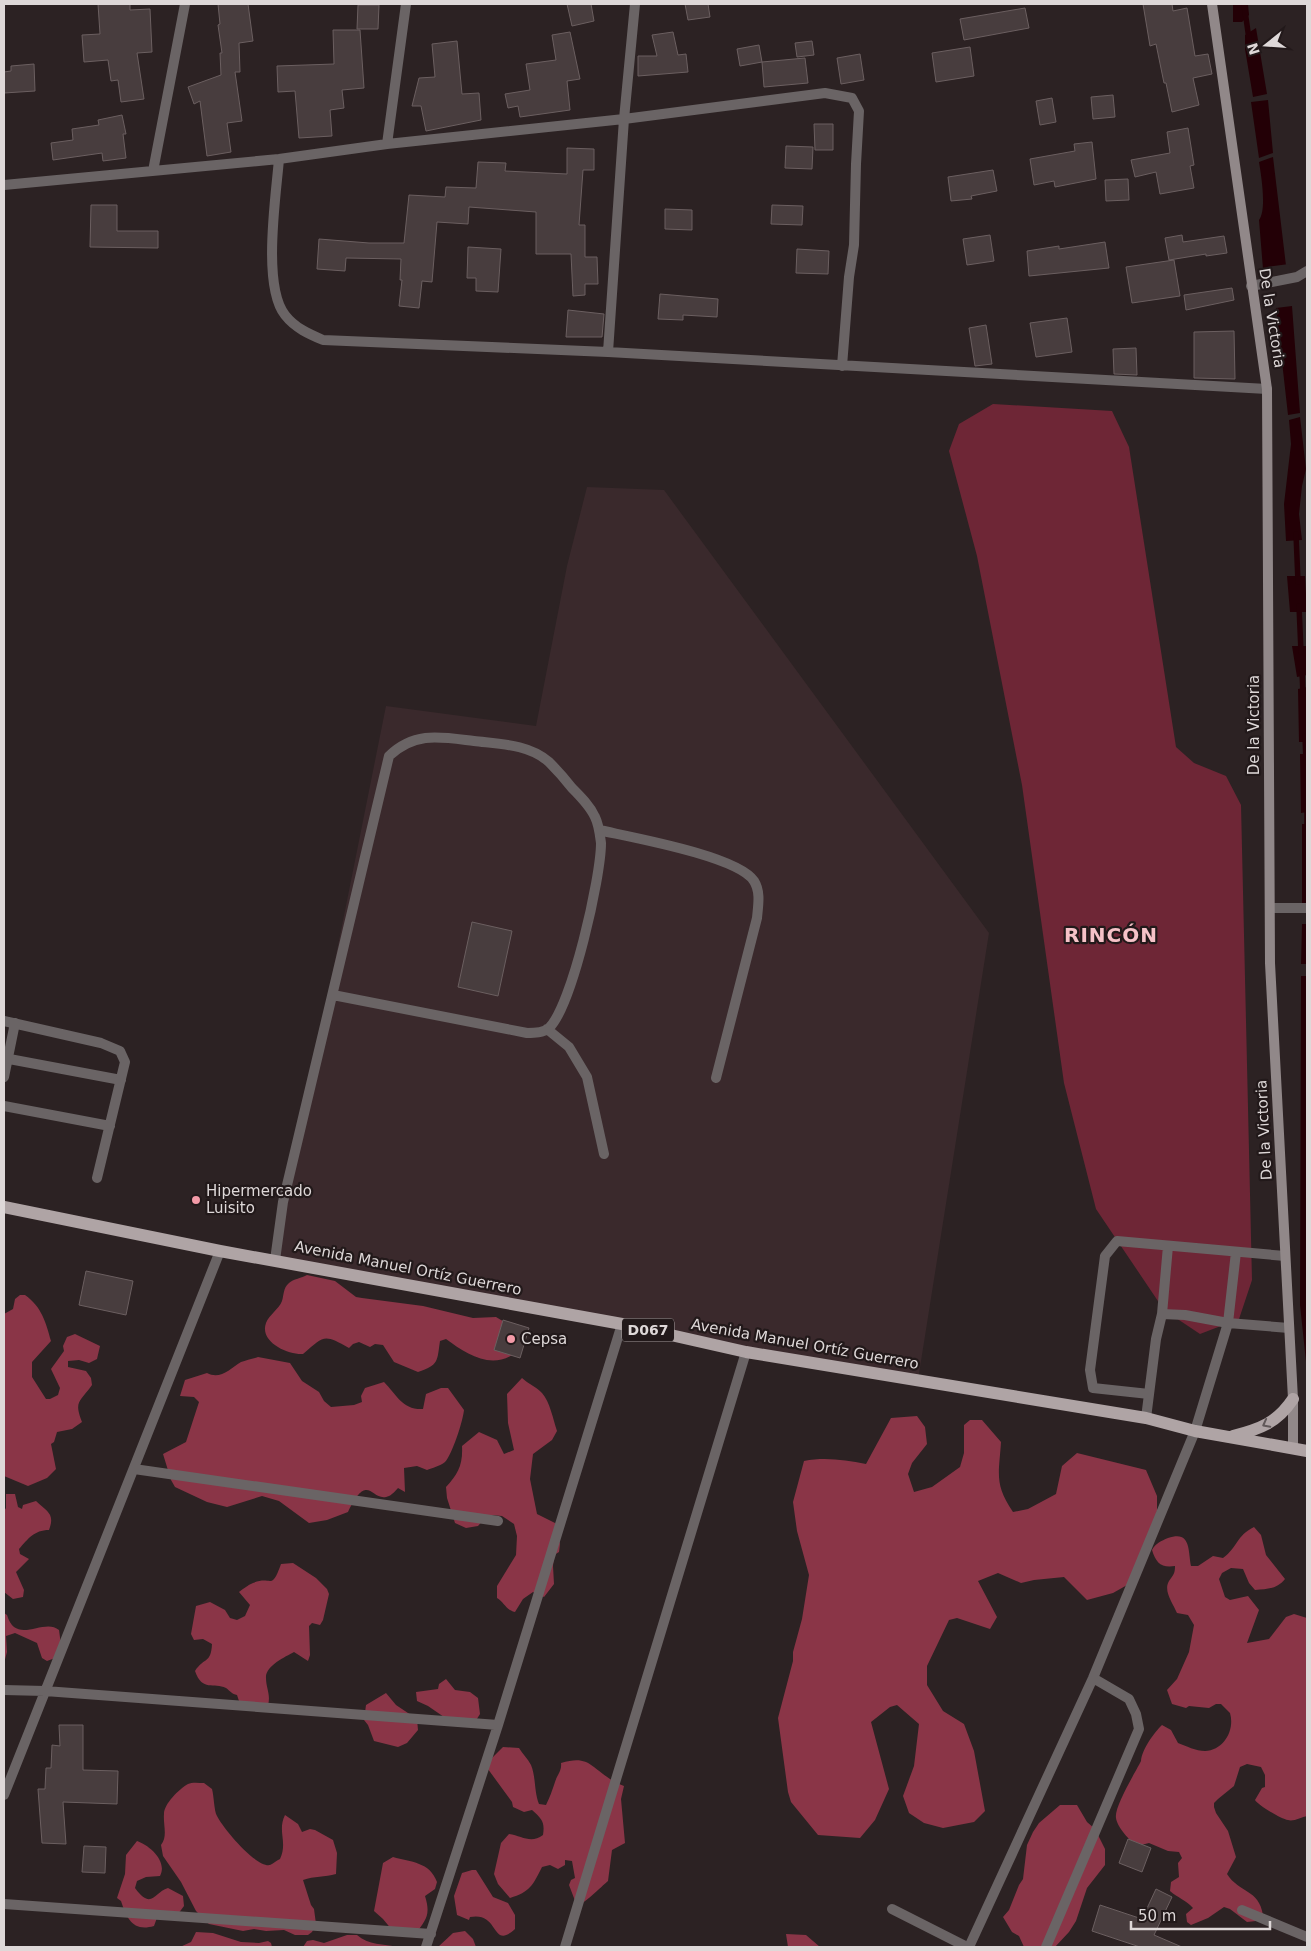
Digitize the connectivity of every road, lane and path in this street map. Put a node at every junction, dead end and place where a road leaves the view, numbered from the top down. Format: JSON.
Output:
{"nodes":[{"id":1,"x":185,"y":4,"type":"edge"},
{"id":2,"x":406,"y":4,"type":"edge"},
{"id":3,"x":635,"y":4,"type":"edge"},
{"id":4,"x":1212,"y":4,"type":"edge"},
{"id":5,"x":624,"y":119,"type":"junction"},
{"id":6,"x":386,"y":144,"type":"junction"},
{"id":7,"x":279,"y":159,"type":"junction"},
{"id":8,"x":154,"y":171,"type":"junction"},
{"id":9,"x":4,"y":185,"type":"edge"},
{"id":10,"x":1307,"y":271,"type":"edge"},
{"id":11,"x":1251,"y":286,"type":"junction"},
{"id":12,"x":608,"y":352,"type":"junction"},
{"id":13,"x":842,"y":366,"type":"junction"},
{"id":14,"x":1267,"y":389,"type":"junction"},
{"id":15,"x":599,"y":830,"type":"junction"},
{"id":16,"x":1270,"y":908,"type":"junction"},
{"id":17,"x":1307,"y":908,"type":"edge"},
{"id":18,"x":333,"y":995,"type":"junction"},
{"id":19,"x":4,"y":1021,"type":"edge"},
{"id":20,"x":15,"y":1023,"type":"junction"},
{"id":21,"x":547,"y":1030,"type":"junction"},
{"id":22,"x":6,"y":1059,"type":"edge"},
{"id":23,"x":4,"y":1077,"type":"edge"},
{"id":24,"x":716,"y":1078,"type":"dead end"},
{"id":25,"x":121,"y":1080,"type":"junction"},
{"id":26,"x":4,"y":1106,"type":"edge"},
{"id":27,"x":110,"y":1126,"type":"junction"},
{"id":28,"x":604,"y":1154,"type":"dead end"},
{"id":29,"x":97,"y":1178,"type":"dead end"},
{"id":30,"x":4,"y":1207,"type":"edge"},
{"id":31,"x":1168,"y":1246,"type":"junction"},
{"id":32,"x":220,"y":1251,"type":"junction"},
{"id":33,"x":1236,"y":1252,"type":"junction"},
{"id":34,"x":1285,"y":1256,"type":"junction"},
{"id":35,"x":275,"y":1260,"type":"junction"},
{"id":36,"x":1162,"y":1314,"type":"junction"},
{"id":37,"x":1228,"y":1322,"type":"junction"},
{"id":38,"x":622,"y":1324,"type":"junction"},
{"id":39,"x":1289,"y":1328,"type":"junction"},
{"id":40,"x":746,"y":1352,"type":"junction"},
{"id":41,"x":1149,"y":1394,"type":"junction"},
{"id":42,"x":1292,"y":1399,"type":"junction"},
{"id":43,"x":1146,"y":1418,"type":"junction"},
{"id":44,"x":1195,"y":1431,"type":"junction"},
{"id":45,"x":1232,"y":1436,"type":"junction"},
{"id":46,"x":1293,"y":1449,"type":"junction"},
{"id":47,"x":1307,"y":1451,"type":"edge"},
{"id":48,"x":134,"y":1469,"type":"junction"},
{"id":49,"x":498,"y":1520,"type":"dead end"},
{"id":50,"x":1093,"y":1678,"type":"junction"},
{"id":51,"x":4,"y":1690,"type":"edge"},
{"id":52,"x":45,"y":1691,"type":"junction"},
{"id":53,"x":498,"y":1725,"type":"junction"},
{"id":54,"x":4,"y":1795,"type":"edge"},
{"id":55,"x":4,"y":1904,"type":"edge"},
{"id":56,"x":892,"y":1909,"type":"dead end"},
{"id":57,"x":1242,"y":1910,"type":"dead end"},
{"id":58,"x":431,"y":1934,"type":"junction"},
{"id":59,"x":1307,"y":1937,"type":"edge"},
{"id":60,"x":426,"y":1947,"type":"edge"},
{"id":61,"x":566,"y":1947,"type":"edge"},
{"id":62,"x":968,"y":1947,"type":"edge"},
{"id":63,"x":1046,"y":1947,"type":"edge"}],
"edges":[{"from":1,"to":8,"type":"street"},
{"from":2,"to":6,"type":"street"},
{"from":3,"to":5,"type":"street"},
{"from":4,"to":11,"type":"main road","name":"De la Victoria"},
{"from":5,"to":6,"type":"street"},
{"from":5,"to":12,"type":"street"},
{"from":5,"to":13,"type":"street"},
{"from":6,"to":7,"type":"street"},
{"from":7,"to":8,"type":"street"},
{"from":7,"to":12,"type":"street"},
{"from":8,"to":9,"type":"street"},
{"from":10,"to":11,"type":"street"},
{"from":11,"to":14,"type":"main road","name":"De la Victoria"},
{"from":12,"to":13,"type":"street"},
{"from":13,"to":14,"type":"street"},
{"from":14,"to":16,"type":"main road","name":"De la Victoria"},
{"from":15,"to":18,"type":"street"},
{"from":15,"to":21,"type":"street"},
{"from":15,"to":24,"type":"street"},
{"from":16,"to":17,"type":"street"},
{"from":16,"to":34,"type":"main road","name":"De la Victoria"},
{"from":18,"to":21,"type":"street"},
{"from":18,"to":35,"type":"street"},
{"from":19,"to":20,"type":"street"},
{"from":20,"to":22,"type":"street"},
{"from":20,"to":25,"type":"street"},
{"from":21,"to":28,"type":"street"},
{"from":22,"to":23,"type":"street"},
{"from":22,"to":25,"type":"street"},
{"from":25,"to":27,"type":"street"},
{"from":26,"to":27,"type":"street"},
{"from":27,"to":29,"type":"street"},
{"from":30,"to":32,"type":"main road","name":"Avenida Manuel Ortíz Guerrero","number":"D067"},
{"from":31,"to":33,"type":"street"},
{"from":31,"to":36,"type":"street"},
{"from":31,"to":41,"type":"street"},
{"from":32,"to":35,"type":"main road","name":"Avenida Manuel Ortíz Guerrero","number":"D067"},
{"from":32,"to":48,"type":"street"},
{"from":33,"to":34,"type":"street"},
{"from":33,"to":37,"type":"street"},
{"from":34,"to":39,"type":"main road","name":"De la Victoria"},
{"from":35,"to":38,"type":"main road","name":"Avenida Manuel Ortíz Guerrero","number":"D067"},
{"from":36,"to":37,"type":"street"},
{"from":36,"to":41,"type":"street"},
{"from":37,"to":39,"type":"street"},
{"from":37,"to":44,"type":"street"},
{"from":38,"to":40,"type":"main road","name":"Avenida Manuel Ortíz Guerrero","number":"D067"},
{"from":38,"to":53,"type":"street"},
{"from":39,"to":42,"type":"main road","name":"De la Victoria"},
{"from":40,"to":43,"type":"main road","name":"Avenida Manuel Ortíz Guerrero","number":"D067"},
{"from":40,"to":61,"type":"street"},
{"from":41,"to":43,"type":"street"},
{"from":42,"to":45,"type":"main road","one_way":true},
{"from":42,"to":46,"type":"main road","name":"De la Victoria"},
{"from":43,"to":44,"type":"main road","name":"Avenida Manuel Ortíz Guerrero","number":"D067"},
{"from":44,"to":45,"type":"main road","name":"Avenida Manuel Ortíz Guerrero","number":"D067"},
{"from":44,"to":50,"type":"street"},
{"from":45,"to":46,"type":"main road","name":"Avenida Manuel Ortíz Guerrero","number":"D067"},
{"from":46,"to":47,"type":"main road","name":"Avenida Manuel Ortíz Guerrero","number":"D067"},
{"from":48,"to":49,"type":"street"},
{"from":48,"to":52,"type":"street"},
{"from":50,"to":62,"type":"street"},
{"from":50,"to":63,"type":"street"},
{"from":51,"to":52,"type":"street"},
{"from":52,"to":53,"type":"street"},
{"from":52,"to":54,"type":"street"},
{"from":53,"to":58,"type":"street"},
{"from":55,"to":58,"type":"street"},
{"from":56,"to":62,"type":"street"},
{"from":57,"to":59,"type":"street"},
{"from":58,"to":60,"type":"street"}]}
